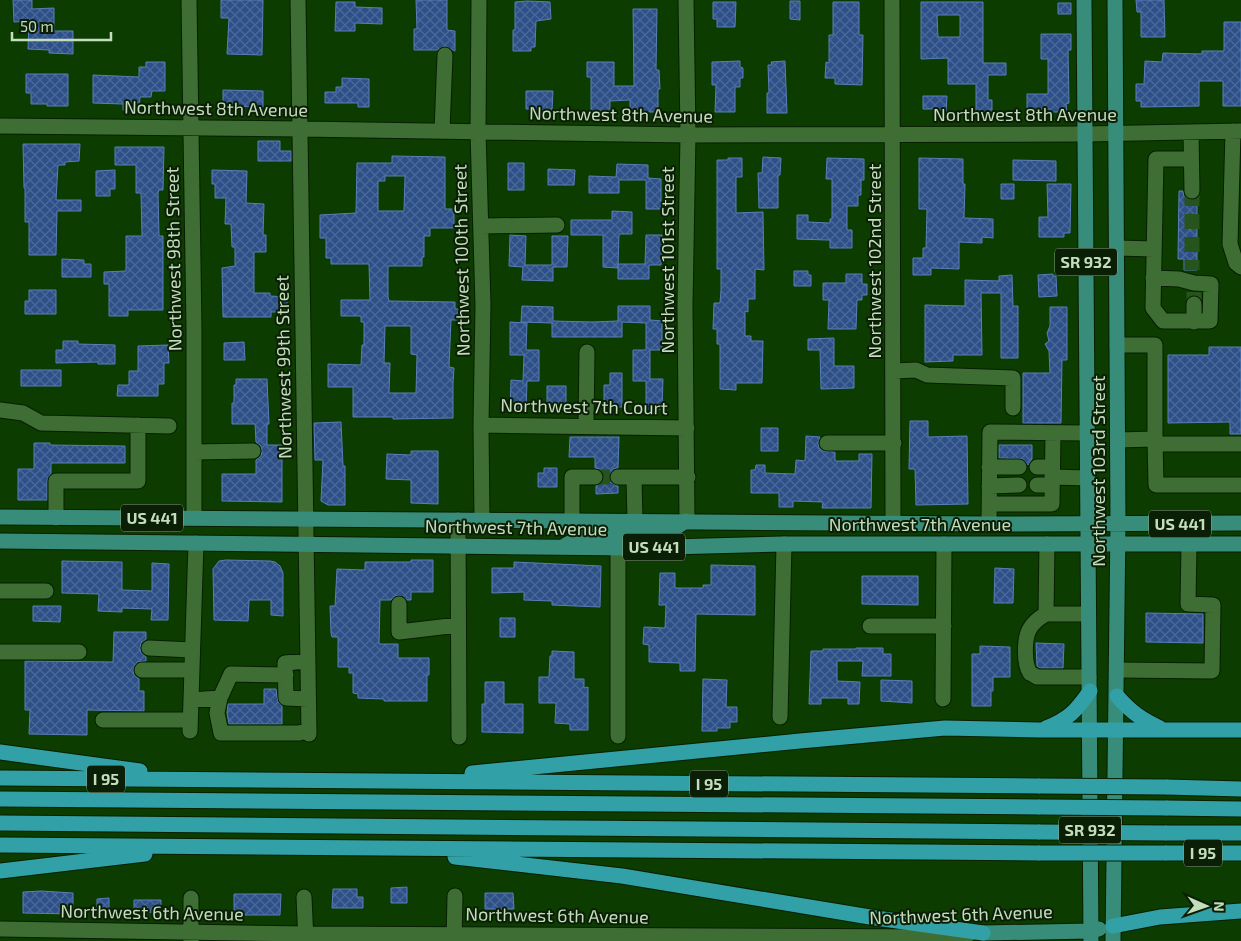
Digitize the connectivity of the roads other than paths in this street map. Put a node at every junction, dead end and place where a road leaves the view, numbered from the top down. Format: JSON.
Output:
{"nodes":[{"id":1,"x":189,"y":0,"type":"edge"},
{"id":2,"x":298,"y":0,"type":"edge"},
{"id":3,"x":479,"y":0,"type":"edge"},
{"id":4,"x":686,"y":0,"type":"edge"},
{"id":5,"x":892,"y":0,"type":"edge"},
{"id":6,"x":1084,"y":0,"type":"edge"},
{"id":7,"x":1115,"y":0,"type":"edge"},
{"id":8,"x":444,"y":55,"type":"dead end"},
{"id":9,"x":0,"y":126,"type":"edge"},
{"id":10,"x":191,"y":127,"type":"junction"},
{"id":11,"x":300,"y":128,"type":"junction"},
{"id":12,"x":442,"y":131,"type":"junction"},
{"id":13,"x":1237,"y":131,"type":"edge"},
{"id":14,"x":478,"y":132,"type":"junction"},
{"id":15,"x":1191,"y":132,"type":"junction"},
{"id":16,"x":1116,"y":133,"type":"junction"},
{"id":17,"x":893,"y":134,"type":"junction"},
{"id":18,"x":1085,"y":134,"type":"junction"},
{"id":19,"x":688,"y":135,"type":"junction"},
{"id":20,"x":1191,"y":159,"type":"junction"},
{"id":21,"x":1192,"y":191,"type":"tunnel mouth"},
{"id":22,"x":557,"y":225,"type":"dead end"},
{"id":23,"x":481,"y":226,"type":"junction"},
{"id":24,"x":1117,"y":248,"type":"junction"},
{"id":25,"x":1154,"y":248,"type":"junction"},
{"id":26,"x":1241,"y":267,"type":"edge"},
{"id":27,"x":1153,"y":278,"type":"junction"},
{"id":28,"x":1194,"y":287,"type":"junction"},
{"id":29,"x":1194,"y":322,"type":"junction"},
{"id":30,"x":1118,"y":345,"type":"junction"},
{"id":31,"x":587,"y":352,"type":"dead end"},
{"id":32,"x":894,"y":371,"type":"junction"},
{"id":33,"x":1013,"y":408,"type":"dead end"},
{"id":34,"x":0,"y":410,"type":"edge"},
{"id":35,"x":138,"y":425,"type":"junction"},
{"id":36,"x":481,"y":425,"type":"junction"},
{"id":37,"x":169,"y":426,"type":"dead end"},
{"id":38,"x":586,"y":426,"type":"junction"},
{"id":39,"x":687,"y":428,"type":"junction"},
{"id":40,"x":1053,"y":433,"type":"junction"},
{"id":41,"x":1087,"y":433,"type":"junction"},
{"id":42,"x":1118,"y":440,"type":"junction"},
{"id":43,"x":1155,"y":442,"type":"junction"},
{"id":44,"x":827,"y":443,"type":"dead end"},
{"id":45,"x":894,"y":443,"type":"junction"},
{"id":46,"x":1241,"y":444,"type":"edge"},
{"id":47,"x":253,"y":451,"type":"dead end"},
{"id":48,"x":194,"y":452,"type":"junction"},
{"id":49,"x":989,"y":467,"type":"junction"},
{"id":50,"x":1019,"y":467,"type":"dead end"},
{"id":51,"x":1037,"y":467,"type":"dead end"},
{"id":52,"x":634,"y":476,"type":"junction"},
{"id":53,"x":1052,"y":476,"type":"junction"},
{"id":54,"x":596,"y":477,"type":"tunnel mouth"},
{"id":55,"x":618,"y":477,"type":"tunnel mouth"},
{"id":56,"x":688,"y":477,"type":"junction"},
{"id":57,"x":1088,"y":478,"type":"junction"},
{"id":58,"x":1019,"y":485,"type":"dead end"},
{"id":59,"x":1037,"y":485,"type":"dead end"},
{"id":60,"x":1241,"y":485,"type":"edge"},
{"id":61,"x":989,"y":486,"type":"junction"},
{"id":62,"x":989,"y":504,"type":"junction"},
{"id":63,"x":1052,"y":504,"type":"junction"},
{"id":64,"x":0,"y":517,"type":"edge"},
{"id":65,"x":56,"y":518,"type":"junction"},
{"id":66,"x":194,"y":518,"type":"junction"},
{"id":67,"x":305,"y":518,"type":"junction"},
{"id":68,"x":458,"y":520,"type":"junction"},
{"id":69,"x":482,"y":520,"type":"junction"},
{"id":70,"x":572,"y":521,"type":"junction"},
{"id":71,"x":635,"y":521,"type":"junction"},
{"id":72,"x":687,"y":521,"type":"junction"},
{"id":73,"x":894,"y":522,"type":"junction"},
{"id":74,"x":1241,"y":523,"type":"edge"},
{"id":75,"x":989,"y":524,"type":"junction"},
{"id":76,"x":1052,"y":524,"type":"junction"},
{"id":77,"x":1088,"y":524,"type":"junction"},
{"id":78,"x":1118,"y":524,"type":"junction"},
{"id":79,"x":0,"y":541,"type":"edge"},
{"id":80,"x":196,"y":543,"type":"junction"},
{"id":81,"x":305,"y":544,"type":"junction"},
{"id":82,"x":784,"y":544,"type":"junction"},
{"id":83,"x":944,"y":544,"type":"junction"},
{"id":84,"x":1047,"y":544,"type":"junction"},
{"id":85,"x":1088,"y":544,"type":"junction"},
{"id":86,"x":1118,"y":544,"type":"junction"},
{"id":87,"x":1190,"y":544,"type":"junction"},
{"id":88,"x":1241,"y":544,"type":"edge"},
{"id":89,"x":458,"y":546,"type":"junction"},
{"id":90,"x":565,"y":546,"type":"junction"},
{"id":91,"x":618,"y":547,"type":"junction"},
{"id":92,"x":46,"y":591,"type":"dead end"},
{"id":93,"x":0,"y":592,"type":"edge"},
{"id":94,"x":399,"y":604,"type":"dead end"},
{"id":95,"x":1046,"y":614,"type":"junction"},
{"id":96,"x":1088,"y":614,"type":"junction"},
{"id":97,"x":458,"y":625,"type":"junction"},
{"id":98,"x":870,"y":626,"type":"dead end"},
{"id":99,"x":944,"y":626,"type":"junction"},
{"id":100,"x":149,"y":648,"type":"dead end"},
{"id":101,"x":192,"y":650,"type":"junction"},
{"id":102,"x":0,"y":652,"type":"edge"},
{"id":103,"x":79,"y":652,"type":"dead end"},
{"id":104,"x":307,"y":661,"type":"junction"},
{"id":105,"x":142,"y":670,"type":"dead end"},
{"id":106,"x":192,"y":670,"type":"junction"},
{"id":107,"x":1117,"y":670,"type":"junction"},
{"id":108,"x":286,"y":675,"type":"junction"},
{"id":109,"x":1090,"y":684,"type":"junction"},
{"id":110,"x":1117,"y":696,"type":"junction"},
{"id":111,"x":220,"y":698,"type":"junction"},
{"id":112,"x":308,"y":699,"type":"junction"},
{"id":113,"x":943,"y":699,"type":"dead end"},
{"id":114,"x":191,"y":700,"type":"junction"},
{"id":115,"x":780,"y":717,"type":"dead end"},
{"id":116,"x":103,"y":720,"type":"dead end"},
{"id":117,"x":1040,"y":730,"type":"junction"},
{"id":118,"x":1090,"y":730,"type":"junction"},
{"id":119,"x":1117,"y":730,"type":"junction"},
{"id":120,"x":1164,"y":730,"type":"junction"},
{"id":121,"x":1241,"y":730,"type":"edge"},
{"id":122,"x":459,"y":736,"type":"dead end"},
{"id":123,"x":618,"y":736,"type":"dead end"},
{"id":124,"x":0,"y":752,"type":"edge"},
{"id":125,"x":0,"y":778,"type":"edge"},
{"id":126,"x":211,"y":780,"type":"junction"},
{"id":127,"x":378,"y":781,"type":"junction"},
{"id":128,"x":1241,"y":789,"type":"edge"},
{"id":129,"x":0,"y":799,"type":"edge"},
{"id":130,"x":1241,"y":809,"type":"edge"},
{"id":131,"x":0,"y":823,"type":"edge"},
{"id":132,"x":1241,"y":832,"type":"edge"},
{"id":133,"x":0,"y":845,"type":"edge"},
{"id":134,"x":208,"y":847,"type":"junction"},
{"id":135,"x":379,"y":848,"type":"junction"},
{"id":136,"x":1241,"y":853,"type":"edge"},
{"id":137,"x":0,"y":871,"type":"edge"},
{"id":138,"x":454,"y":896,"type":"dead end"},
{"id":139,"x":304,"y":897,"type":"dead end"},
{"id":140,"x":191,"y":898,"type":"dead end"},
{"id":141,"x":1241,"y":911,"type":"edge"},
{"id":142,"x":0,"y":930,"type":"edge"},
{"id":143,"x":983,"y":933,"type":"junction"},
{"id":144,"x":1113,"y":934,"type":"edge"},
{"id":145,"x":1090,"y":936,"type":"edge"},
{"id":146,"x":191,"y":937,"type":"edge"},
{"id":147,"x":306,"y":937,"type":"edge"},
{"id":148,"x":454,"y":937,"type":"edge"},
{"id":149,"x":615,"y":938,"type":"edge"},
{"id":150,"x":778,"y":939,"type":"edge"},
{"id":151,"x":939,"y":939,"type":"edge"}],
"edges":[{"from":1,"to":10,"type":"street","name":"Northwest 98th Street"},
{"from":2,"to":11,"type":"street","name":"Northwest 99th Street"},
{"from":3,"to":14,"type":"street","name":"Northwest 100th Street"},
{"from":4,"to":19,"type":"street","name":"Northwest 101st Street"},
{"from":5,"to":17,"type":"street","name":"Northwest 102nd Street"},
{"from":6,"to":18,"type":"main road","name":"Northwest 103rd Street","number":"SR 932"},
{"from":7,"to":16,"type":"main road","name":"Northwest 103rd Street","number":"SR 932"},
{"from":8,"to":12,"type":"street"},
{"from":9,"to":10,"type":"street","name":"Northwest 8th Avenue"},
{"from":10,"to":11,"type":"street","name":"Northwest 8th Avenue"},
{"from":10,"to":48,"type":"street","name":"Northwest 98th Street"},
{"from":11,"to":12,"type":"street","name":"Northwest 8th Avenue"},
{"from":11,"to":67,"type":"street","name":"Northwest 99th Street"},
{"from":12,"to":14,"type":"street","name":"Northwest 8th Avenue"},
{"from":13,"to":15,"type":"street","name":"Northwest 8th Avenue"},
{"from":13,"to":26,"type":"street"},
{"from":14,"to":19,"type":"street","name":"Northwest 8th Avenue"},
{"from":14,"to":23,"type":"street","name":"Northwest 100th Street"},
{"from":15,"to":16,"type":"street","name":"Northwest 8th Avenue"},
{"from":15,"to":20,"type":"street"},
{"from":16,"to":18,"type":"street","name":"Northwest 8th Avenue"},
{"from":16,"to":24,"type":"main road","name":"Northwest 103rd Street","number":"SR 932"},
{"from":17,"to":18,"type":"street","name":"Northwest 8th Avenue"},
{"from":17,"to":19,"type":"street","name":"Northwest 8th Avenue"},
{"from":17,"to":32,"type":"street","name":"Northwest 102nd Street"},
{"from":18,"to":41,"type":"main road","name":"Northwest 103rd Street","number":"SR 932"},
{"from":19,"to":39,"type":"street","name":"Northwest 101st Street"},
{"from":20,"to":21,"type":"street"},
{"from":20,"to":25,"type":"street"},
{"from":22,"to":23,"type":"street"},
{"from":23,"to":36,"type":"street","name":"Northwest 100th Street"},
{"from":24,"to":25,"type":"street"},
{"from":24,"to":30,"type":"main road","name":"Northwest 103rd Street","number":"SR 932"},
{"from":25,"to":27,"type":"street"},
{"from":27,"to":28,"type":"street"},
{"from":27,"to":29,"type":"street"},
{"from":28,"to":29,"type":"street"},
{"from":28,"to":29,"type":"street"},
{"from":30,"to":42,"type":"main road","name":"Northwest 103rd Street","number":"SR 932"},
{"from":30,"to":43,"type":"street"},
{"from":31,"to":38,"type":"street"},
{"from":32,"to":33,"type":"street"},
{"from":32,"to":45,"type":"street","name":"Northwest 102nd Street"},
{"from":34,"to":35,"type":"street"},
{"from":35,"to":37,"type":"street"},
{"from":35,"to":65,"type":"street"},
{"from":36,"to":38,"type":"street","name":"Northwest 7th Court"},
{"from":36,"to":69,"type":"street","name":"Northwest 100th Street"},
{"from":38,"to":39,"type":"street","name":"Northwest 7th Court"},
{"from":39,"to":56,"type":"street","name":"Northwest 101st Street"},
{"from":40,"to":41,"type":"street"},
{"from":40,"to":49,"type":"street"},
{"from":40,"to":53,"type":"street"},
{"from":41,"to":57,"type":"main road","name":"Northwest 103rd Street","number":"SR 932"},
{"from":42,"to":43,"type":"street"},
{"from":42,"to":78,"type":"main road","name":"Northwest 103rd Street","number":"SR 932"},
{"from":43,"to":46,"type":"street"},
{"from":43,"to":60,"type":"street"},
{"from":44,"to":45,"type":"street"},
{"from":45,"to":73,"type":"street","name":"Northwest 102nd Street"},
{"from":47,"to":48,"type":"street"},
{"from":48,"to":66,"type":"street","name":"Northwest 98th Street"},
{"from":49,"to":50,"type":"street"},
{"from":49,"to":61,"type":"street"},
{"from":51,"to":53,"type":"street"},
{"from":52,"to":55,"type":"street"},
{"from":52,"to":56,"type":"street"},
{"from":52,"to":71,"type":"street"},
{"from":53,"to":57,"type":"street"},
{"from":53,"to":59,"type":"street"},
{"from":53,"to":63,"type":"street"},
{"from":54,"to":70,"type":"street"},
{"from":56,"to":72,"type":"street","name":"Northwest 101st Street"},
{"from":57,"to":77,"type":"main road","name":"Northwest 103rd Street","number":"SR 932"},
{"from":58,"to":61,"type":"street"},
{"from":61,"to":62,"type":"street"},
{"from":62,"to":63,"type":"street"},
{"from":62,"to":75,"type":"street"},
{"from":63,"to":76,"type":"street"},
{"from":64,"to":65,"type":"main road","name":"Northwest 7th Avenue","number":"US 441"},
{"from":65,"to":66,"type":"main road","name":"Northwest 7th Avenue","number":"US 441"},
{"from":66,"to":67,"type":"main road","name":"Northwest 7th Avenue","number":"US 441"},
{"from":67,"to":68,"type":"main road","name":"Northwest 7th Avenue","number":"US 441"},
{"from":67,"to":81,"type":"street","name":"Northwest 99th Street"},
{"from":68,"to":69,"type":"main road","name":"Northwest 7th Avenue","number":"US 441"},
{"from":68,"to":89,"type":"street"},
{"from":69,"to":70,"type":"main road","name":"Northwest 7th Avenue","number":"US 441"},
{"from":70,"to":71,"type":"main road","name":"Northwest 7th Avenue","number":"US 441"},
{"from":71,"to":72,"type":"main road","name":"Northwest 7th Avenue","number":"US 441"},
{"from":72,"to":73,"type":"main road","name":"Northwest 7th Avenue","number":"US 441"},
{"from":72,"to":90,"type":"main road"},
{"from":73,"to":75,"type":"main road","name":"Northwest 7th Avenue","number":"US 441"},
{"from":73,"to":82,"type":"main road"},
{"from":74,"to":78,"type":"main road","name":"Northwest 7th Avenue","number":"US 441"},
{"from":75,"to":76,"type":"main road","name":"Northwest 7th Avenue","number":"US 441"},
{"from":76,"to":77,"type":"main road","name":"Northwest 7th Avenue","number":"US 441"},
{"from":77,"to":78,"type":"main road","name":"Northwest 7th Avenue","number":"US 441"},
{"from":77,"to":85,"type":"main road","name":"Northwest 103rd Street","number":"SR 932"},
{"from":78,"to":86,"type":"main road","name":"Northwest 103rd Street","number":"SR 932"},
{"from":79,"to":80,"type":"main road","name":"Northwest 7th Avenue","number":"US 441"},
{"from":80,"to":81,"type":"main road","name":"Northwest 7th Avenue","number":"US 441"},
{"from":80,"to":101,"type":"street"},
{"from":81,"to":89,"type":"main road","name":"Northwest 7th Avenue","number":"US 441"},
{"from":81,"to":104,"type":"street","name":"Northwest 99th Street"},
{"from":82,"to":83,"type":"main road","name":"Northwest 7th Avenue","number":"US 441"},
{"from":82,"to":91,"type":"main road","name":"Northwest 7th Avenue","number":"US 441"},
{"from":82,"to":115,"type":"street"},
{"from":83,"to":84,"type":"main road","name":"Northwest 7th Avenue","number":"US 441"},
{"from":83,"to":99,"type":"street"},
{"from":84,"to":85,"type":"main road","name":"Northwest 7th Avenue","number":"US 441"},
{"from":84,"to":95,"type":"street"},
{"from":85,"to":86,"type":"main road","name":"Northwest 7th Avenue","number":"US 441"},
{"from":85,"to":96,"type":"main road","name":"Northwest 103rd Street","number":"SR 932"},
{"from":86,"to":87,"type":"main road","name":"Northwest 7th Avenue","number":"US 441"},
{"from":86,"to":107,"type":"main road","name":"Northwest 103rd Street","number":"SR 932"},
{"from":87,"to":88,"type":"main road","name":"Northwest 7th Avenue","number":"US 441"},
{"from":87,"to":107,"type":"street"},
{"from":89,"to":90,"type":"main road","name":"Northwest 7th Avenue","number":"US 441"},
{"from":89,"to":97,"type":"street"},
{"from":90,"to":91,"type":"main road","name":"Northwest 7th Avenue","number":"US 441"},
{"from":91,"to":123,"type":"street"},
{"from":92,"to":93,"type":"street"},
{"from":94,"to":97,"type":"street"},
{"from":95,"to":96,"type":"street"},
{"from":95,"to":109,"type":"street"},
{"from":96,"to":109,"type":"main road","name":"Northwest 103rd Street","number":"SR 932"},
{"from":97,"to":122,"type":"street"},
{"from":98,"to":99,"type":"street"},
{"from":99,"to":113,"type":"street"},
{"from":100,"to":101,"type":"street"},
{"from":101,"to":106,"type":"street"},
{"from":102,"to":103,"type":"street"},
{"from":104,"to":108,"type":"street"},
{"from":104,"to":112,"type":"street","name":"Northwest 99th Street"},
{"from":105,"to":106,"type":"street"},
{"from":106,"to":114,"type":"street"},
{"from":107,"to":110,"type":"main road","name":"Northwest 103rd Street","number":"SR 932"},
{"from":108,"to":111,"type":"street"},
{"from":108,"to":112,"type":"street"},
{"from":109,"to":117,"type":"highway"},
{"from":109,"to":118,"type":"main road","name":"Northwest 103rd Street","number":"SR 932"},
{"from":110,"to":119,"type":"main road","name":"Northwest 103rd Street","number":"SR 932"},
{"from":110,"to":120,"type":"highway"},
{"from":111,"to":112,"type":"street","name":"Northwest 99th Street"},
{"from":111,"to":114,"type":"street"},
{"from":114,"to":116,"type":"street"},
{"from":117,"to":118,"type":"highway"},
{"from":117,"to":127,"type":"highway"},
{"from":118,"to":119,"type":"highway"},
{"from":118,"to":145,"type":"main road","name":"Northwest 103rd Street","number":"SR 932"},
{"from":119,"to":120,"type":"highway"},
{"from":119,"to":144,"type":"main road","name":"Northwest 103rd Street","number":"SR 932"},
{"from":120,"to":121,"type":"highway"},
{"from":124,"to":126,"type":"highway"},
{"from":125,"to":126,"type":"highway","number":"I 95"},
{"from":126,"to":127,"type":"highway","number":"I 95"},
{"from":127,"to":128,"type":"highway","number":"I 95","bridge":true},
{"from":129,"to":130,"type":"highway","bridge":true},
{"from":131,"to":132,"type":"highway","bridge":true},
{"from":133,"to":134,"type":"highway","number":"I 95"},
{"from":134,"to":135,"type":"highway","number":"I 95"},
{"from":134,"to":137,"type":"highway"},
{"from":135,"to":136,"type":"highway","number":"I 95","bridge":true},
{"from":135,"to":143,"type":"highway"},
{"from":138,"to":148,"type":"street"},
{"from":139,"to":147,"type":"street"},
{"from":140,"to":146,"type":"street"},
{"from":141,"to":144,"type":"highway"},
{"from":142,"to":146,"type":"street","name":"Northwest 6th Avenue"},
{"from":143,"to":145,"type":"main road","name":"Northwest 6th Avenue"},
{"from":143,"to":151,"type":"street","name":"Northwest 6th Avenue"},
{"from":144,"to":145,"type":"main road","name":"Northwest 6th Avenue"},
{"from":146,"to":147,"type":"street","name":"Northwest 6th Avenue"},
{"from":147,"to":148,"type":"street","name":"Northwest 6th Avenue"},
{"from":148,"to":149,"type":"street","name":"Northwest 6th Avenue"},
{"from":149,"to":150,"type":"street","name":"Northwest 6th Avenue"},
{"from":150,"to":151,"type":"street","name":"Northwest 6th Avenue"}]}
